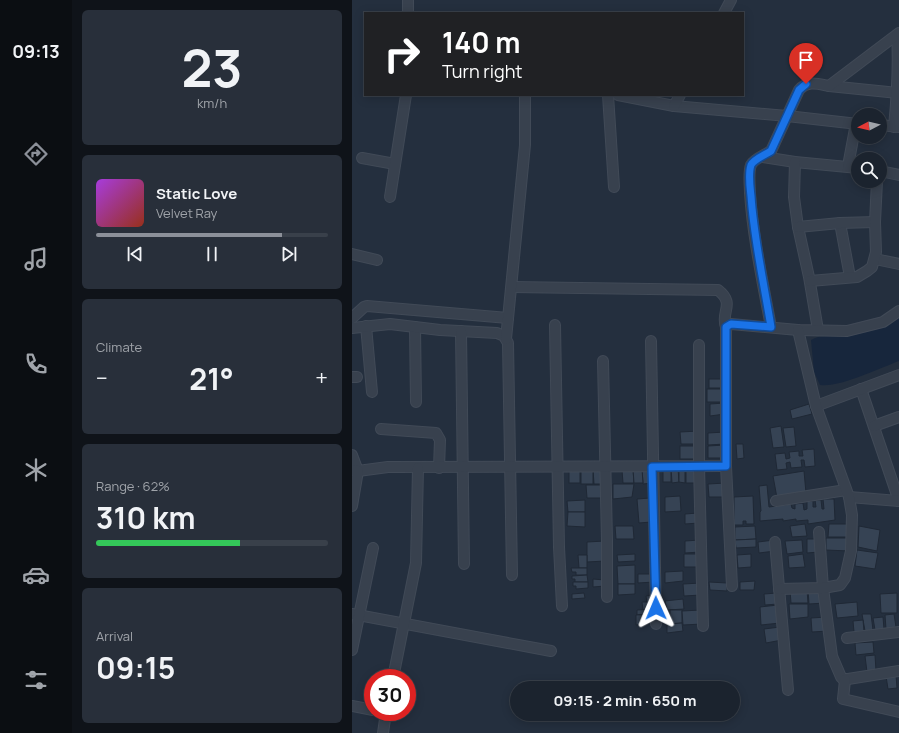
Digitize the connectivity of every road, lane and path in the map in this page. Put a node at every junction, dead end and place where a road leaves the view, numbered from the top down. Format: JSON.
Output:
{"nodes":[{"id":1,"x":408,"y":0,"type":"edge"},
{"id":2,"x":731,"y":0,"type":"edge"},
{"id":3,"x":408,"y":12,"type":"edge"},
{"id":4,"x":725,"y":12,"type":"edge"},
{"id":5,"x":898,"y":34,"type":"edge"},
{"id":6,"x":829,"y":86,"type":"junction"},
{"id":7,"x":898,"y":93,"type":"junction"},
{"id":8,"x":406,"y":96,"type":"edge"},
{"id":9,"x":525,"y":96,"type":"edge"},
{"id":10,"x":608,"y":96,"type":"edge"},
{"id":11,"x":623,"y":96,"type":"edge"},
{"id":12,"x":679,"y":96,"type":"edge"},
{"id":13,"x":674,"y":106,"type":"junction"},
{"id":14,"x":787,"y":116,"type":"junction"},
{"id":15,"x":851,"y":122,"type":"edge"},
{"id":16,"x":896,"y":127,"type":"edge"},
{"id":17,"x":763,"y":157,"type":"junction"},
{"id":18,"x":362,"y":158,"type":"dead end"},
{"id":19,"x":794,"y":162,"type":"junction"},
{"id":20,"x":395,"y":164,"type":"junction"},
{"id":21,"x":851,"y":167,"type":"edge"},
{"id":22,"x":887,"y":172,"type":"edge"},
{"id":23,"x":899,"y":175,"type":"edge"},
{"id":24,"x":614,"y":187,"type":"dead end"},
{"id":25,"x":877,"y":188,"type":"edge"},
{"id":26,"x":390,"y":197,"type":"dead end"},
{"id":27,"x":875,"y":222,"type":"junction"},
{"id":28,"x":840,"y":223,"type":"junction"},
{"id":29,"x":798,"y":227,"type":"junction"},
{"id":30,"x":352,"y":254,"type":"edge"},
{"id":31,"x":875,"y":259,"type":"junction"},
{"id":32,"x":377,"y":260,"type":"dead end"},
{"id":33,"x":899,"y":264,"type":"edge"},
{"id":34,"x":850,"y":277,"type":"junction"},
{"id":35,"x":810,"y":281,"type":"junction"},
{"id":36,"x":512,"y":287,"type":"junction"},
{"id":37,"x":899,"y":312,"type":"edge"},
{"id":38,"x":352,"y":318,"type":"edge"},
{"id":39,"x":508,"y":318,"type":"junction"},
{"id":40,"x":555,"y":325,"type":"dead end"},
{"id":41,"x":366,"y":326,"type":"junction"},
{"id":42,"x":415,"y":327,"type":"junction"},
{"id":43,"x":726,"y":327,"type":"junction"},
{"id":44,"x":771,"y":327,"type":"junction"},
{"id":45,"x":352,"y":328,"type":"edge"},
{"id":46,"x":798,"y":330,"type":"junction"},
{"id":47,"x":818,"y":330,"type":"junction"},
{"id":48,"x":461,"y":331,"type":"junction"},
{"id":49,"x":506,"y":339,"type":"junction"},
{"id":50,"x":651,"y":341,"type":"dead end"},
{"id":51,"x":699,"y":345,"type":"dead end"},
{"id":52,"x":603,"y":361,"type":"dead end"},
{"id":53,"x":899,"y":375,"type":"edge"},
{"id":54,"x":861,"y":389,"type":"junction"},
{"id":55,"x":372,"y":392,"type":"dead end"},
{"id":56,"x":416,"y":402,"type":"dead end"},
{"id":57,"x":816,"y":406,"type":"junction"},
{"id":58,"x":899,"y":417,"type":"edge"},
{"id":59,"x":874,"y":426,"type":"junction"},
{"id":60,"x":381,"y":429,"type":"dead end"},
{"id":61,"x":352,"y":455,"type":"edge"},
{"id":62,"x":699,"y":466,"type":"junction"},
{"id":63,"x":726,"y":466,"type":"junction"},
{"id":64,"x":463,"y":467,"type":"junction"},
{"id":65,"x":511,"y":467,"type":"junction"},
{"id":66,"x":558,"y":467,"type":"junction"},
{"id":67,"x":604,"y":467,"type":"junction"},
{"id":68,"x":652,"y":467,"type":"junction"},
{"id":69,"x":418,"y":468,"type":"junction"},
{"id":70,"x":439,"y":468,"type":"junction"},
{"id":71,"x":355,"y":470,"type":"edge"},
{"id":72,"x":848,"y":494,"type":"junction"},
{"id":73,"x":776,"y":501,"type":"dead end"},
{"id":74,"x":899,"y":501,"type":"edge"},
{"id":75,"x":352,"y":506,"type":"edge"},
{"id":76,"x":819,"y":532,"type":"dead end"},
{"id":77,"x":775,"y":542,"type":"dead end"},
{"id":78,"x":373,"y":548,"type":"dead end"},
{"id":79,"x":464,"y":564,"type":"dead end"},
{"id":80,"x":512,"y":575,"type":"dead end"},
{"id":81,"x":732,"y":586,"type":"dead end"},
{"id":82,"x":824,"y":588,"type":"junction"},
{"id":83,"x":779,"y":589,"type":"junction"},
{"id":84,"x":607,"y":597,"type":"dead end"},
{"id":85,"x":562,"y":606,"type":"dead end"},
{"id":86,"x":356,"y":615,"type":"edge"},
{"id":87,"x":404,"y":624,"type":"junction"},
{"id":88,"x":656,"y":624,"type":"dead end"},
{"id":89,"x":703,"y":626,"type":"dead end"},
{"id":90,"x":899,"y":632,"type":"edge"},
{"id":91,"x":847,"y":638,"type":"dead end"},
{"id":92,"x":352,"y":650,"type":"edge"},
{"id":93,"x":551,"y":651,"type":"dead end"},
{"id":94,"x":395,"y":669,"type":"edge"},
{"id":95,"x":899,"y":671,"type":"edge"},
{"id":96,"x":845,"y":680,"type":"junction"},
{"id":97,"x":788,"y":690,"type":"dead end"},
{"id":98,"x":352,"y":706,"type":"edge"},
{"id":99,"x":364,"y":708,"type":"edge"},
{"id":100,"x":899,"y":712,"type":"edge"},
{"id":101,"x":384,"y":721,"type":"edge"},
{"id":102,"x":383,"y":733,"type":"edge"}],
"edges":[{"from":1,"to":3,"type":"street"},
{"from":2,"to":4,"type":"street"},
{"from":5,"to":6,"type":"street"},
{"from":5,"to":7,"type":"street"},
{"from":6,"to":7,"type":"street"},
{"from":6,"to":14,"type":"street"},
{"from":7,"to":16,"type":"street"},
{"from":8,"to":20,"type":"street"},
{"from":9,"to":36,"type":"street"},
{"from":10,"to":24,"type":"street"},
{"from":11,"to":13,"type":"street"},
{"from":12,"to":13,"type":"street"},
{"from":13,"to":14,"type":"street"},
{"from":14,"to":15,"type":"street"},
{"from":14,"to":17,"type":"street"},
{"from":17,"to":19,"type":"street"},
{"from":17,"to":44,"type":"street"},
{"from":18,"to":20,"type":"street"},
{"from":19,"to":21,"type":"street"},
{"from":19,"to":29,"type":"street"},
{"from":20,"to":26,"type":"street"},
{"from":22,"to":23,"type":"street"},
{"from":25,"to":27,"type":"street"},
{"from":27,"to":28,"type":"street"},
{"from":27,"to":31,"type":"street"},
{"from":28,"to":29,"type":"street"},
{"from":28,"to":34,"type":"street"},
{"from":29,"to":35,"type":"street"},
{"from":30,"to":32,"type":"street"},
{"from":31,"to":33,"type":"street"},
{"from":31,"to":34,"type":"street"},
{"from":34,"to":35,"type":"street"},
{"from":35,"to":47,"type":"street"},
{"from":36,"to":39,"type":"street"},
{"from":36,"to":43,"type":"street"},
{"from":37,"to":47,"type":"street"},
{"from":38,"to":39,"type":"street"},
{"from":39,"to":49,"type":"street"},
{"from":40,"to":66,"type":"street"},
{"from":41,"to":42,"type":"street"},
{"from":41,"to":45,"type":"street"},
{"from":41,"to":55,"type":"street"},
{"from":42,"to":48,"type":"street"},
{"from":42,"to":56,"type":"street"},
{"from":43,"to":44,"type":"street"},
{"from":43,"to":63,"type":"street"},
{"from":44,"to":46,"type":"street"},
{"from":46,"to":47,"type":"street"},
{"from":46,"to":57,"type":"street"},
{"from":48,"to":49,"type":"street"},
{"from":48,"to":64,"type":"street"},
{"from":49,"to":65,"type":"street"},
{"from":50,"to":68,"type":"street"},
{"from":51,"to":62,"type":"street"},
{"from":52,"to":67,"type":"street"},
{"from":53,"to":54,"type":"street"},
{"from":54,"to":57,"type":"street"},
{"from":54,"to":59,"type":"street"},
{"from":57,"to":72,"type":"street"},
{"from":58,"to":59,"type":"street"},
{"from":59,"to":74,"type":"street"},
{"from":60,"to":70,"type":"street"},
{"from":61,"to":71,"type":"street"},
{"from":62,"to":63,"type":"street"},
{"from":62,"to":68,"type":"street"},
{"from":62,"to":89,"type":"street"},
{"from":63,"to":81,"type":"street"},
{"from":64,"to":65,"type":"street"},
{"from":64,"to":70,"type":"street"},
{"from":64,"to":79,"type":"street"},
{"from":65,"to":66,"type":"street"},
{"from":65,"to":80,"type":"street"},
{"from":66,"to":67,"type":"street"},
{"from":66,"to":85,"type":"street"},
{"from":67,"to":68,"type":"street"},
{"from":67,"to":84,"type":"street"},
{"from":68,"to":88,"type":"street"},
{"from":69,"to":70,"type":"street"},
{"from":69,"to":71,"type":"street"},
{"from":69,"to":87,"type":"street"},
{"from":71,"to":75,"type":"street"},
{"from":72,"to":73,"type":"street"},
{"from":72,"to":74,"type":"street"},
{"from":72,"to":82,"type":"street"},
{"from":76,"to":82,"type":"street"},
{"from":77,"to":83,"type":"street"},
{"from":78,"to":86,"type":"street"},
{"from":82,"to":83,"type":"street"},
{"from":82,"to":96,"type":"street"},
{"from":83,"to":97,"type":"street"},
{"from":86,"to":87,"type":"street"},
{"from":86,"to":92,"type":"street"},
{"from":87,"to":93,"type":"street"},
{"from":87,"to":94,"type":"street"},
{"from":90,"to":91,"type":"street"},
{"from":95,"to":96,"type":"street"},
{"from":96,"to":100,"type":"street"},
{"from":98,"to":99,"type":"street"},
{"from":101,"to":102,"type":"street"}]}
